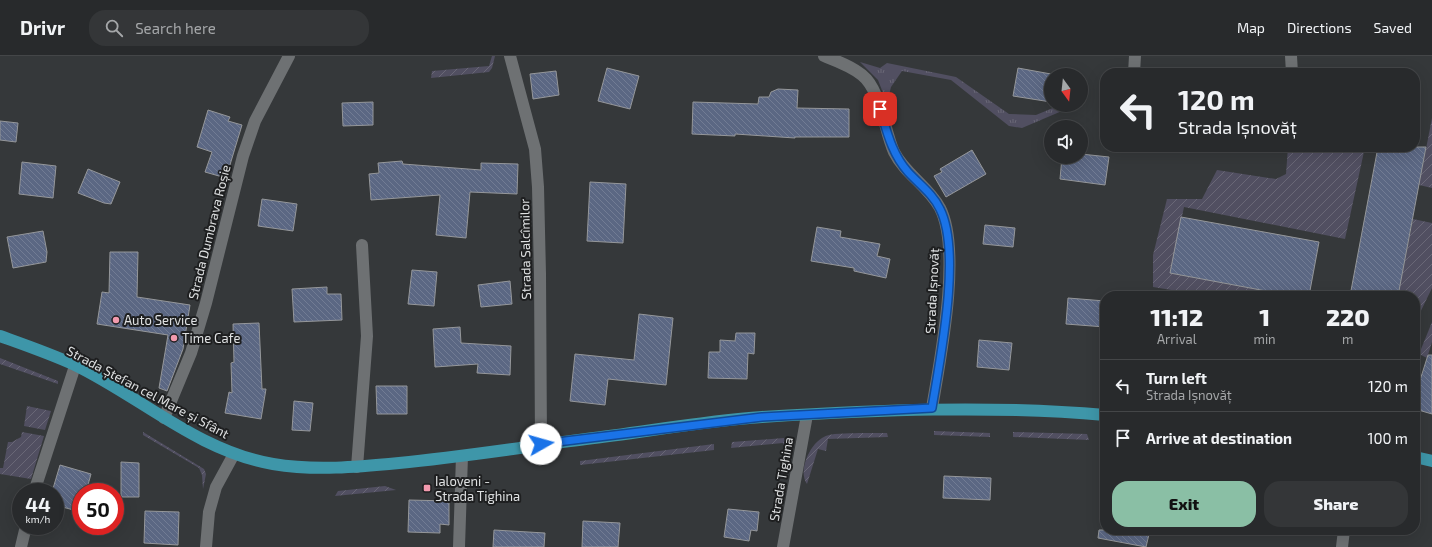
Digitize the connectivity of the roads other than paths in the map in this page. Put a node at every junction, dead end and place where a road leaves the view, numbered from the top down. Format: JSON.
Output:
{"nodes":[{"id":1,"x":289,"y":56,"type":"edge"},
{"id":2,"x":510,"y":56,"type":"edge"},
{"id":3,"x":824,"y":56,"type":"edge"},
{"id":4,"x":1136,"y":56,"type":"edge"},
{"id":5,"x":1291,"y":56,"type":"edge"},
{"id":6,"x":1135,"y":68,"type":"edge"},
{"id":7,"x":1292,"y":68,"type":"edge"},
{"id":8,"x":362,"y":245,"type":"dead end"},
{"id":9,"x":0,"y":336,"type":"edge"},
{"id":10,"x":75,"y":366,"type":"junction"},
{"id":11,"x":932,"y":408,"type":"junction"},
{"id":12,"x":807,"y":415,"type":"junction"},
{"id":13,"x":1100,"y":415,"type":"edge"},
{"id":14,"x":164,"y":418,"type":"junction"},
{"id":15,"x":541,"y":444,"type":"junction"},
{"id":16,"x":234,"y":454,"type":"junction"},
{"id":17,"x":462,"y":456,"type":"junction"},
{"id":18,"x":1420,"y":458,"type":"edge"},
{"id":19,"x":1432,"y":461,"type":"edge"},
{"id":20,"x":356,"y":467,"type":"junction"},
{"id":21,"x":37,"y":483,"type":"edge"},
{"id":22,"x":24,"y":535,"type":"edge"},
{"id":23,"x":1343,"y":535,"type":"edge"},
{"id":24,"x":21,"y":547,"type":"edge"},
{"id":25,"x":206,"y":547,"type":"edge"},
{"id":26,"x":459,"y":547,"type":"edge"},
{"id":27,"x":783,"y":547,"type":"edge"},
{"id":28,"x":1342,"y":547,"type":"edge"}],
"edges":[{"from":1,"to":14,"type":"street","name":"Strada Dumbrava Roșie"},
{"from":2,"to":15,"type":"street","name":"Strada Salcîmilor"},
{"from":3,"to":11,"type":"street","name":"Strada Ișnovăț"},
{"from":4,"to":6,"type":"street"},
{"from":5,"to":7,"type":"street"},
{"from":8,"to":20,"type":"street"},
{"from":9,"to":10,"type":"main road","name":"Strada Ștefan cel Mare și Sfânt"},
{"from":10,"to":14,"type":"main road","name":"Strada Ștefan cel Mare și Sfânt"},
{"from":10,"to":21,"type":"street"},
{"from":11,"to":12,"type":"main road","name":"Strada Ștefan cel Mare și Sfânt"},
{"from":11,"to":13,"type":"main road","name":"Strada Ștefan cel Mare și Sfânt"},
{"from":12,"to":15,"type":"main road","name":"Strada Ștefan cel Mare și Sfânt"},
{"from":12,"to":27,"type":"street","name":"Strada Tighina"},
{"from":14,"to":16,"type":"main road","name":"Strada Ștefan cel Mare și Sfânt"},
{"from":15,"to":17,"type":"main road","name":"Strada Ștefan cel Mare și Sfânt"},
{"from":16,"to":20,"type":"main road","name":"Strada Ștefan cel Mare și Sfânt"},
{"from":16,"to":25,"type":"street"},
{"from":17,"to":20,"type":"main road","name":"Strada Ștefan cel Mare și Sfânt"},
{"from":17,"to":26,"type":"street"},
{"from":18,"to":19,"type":"main road"},
{"from":22,"to":24,"type":"street"},
{"from":23,"to":28,"type":"street"}]}
